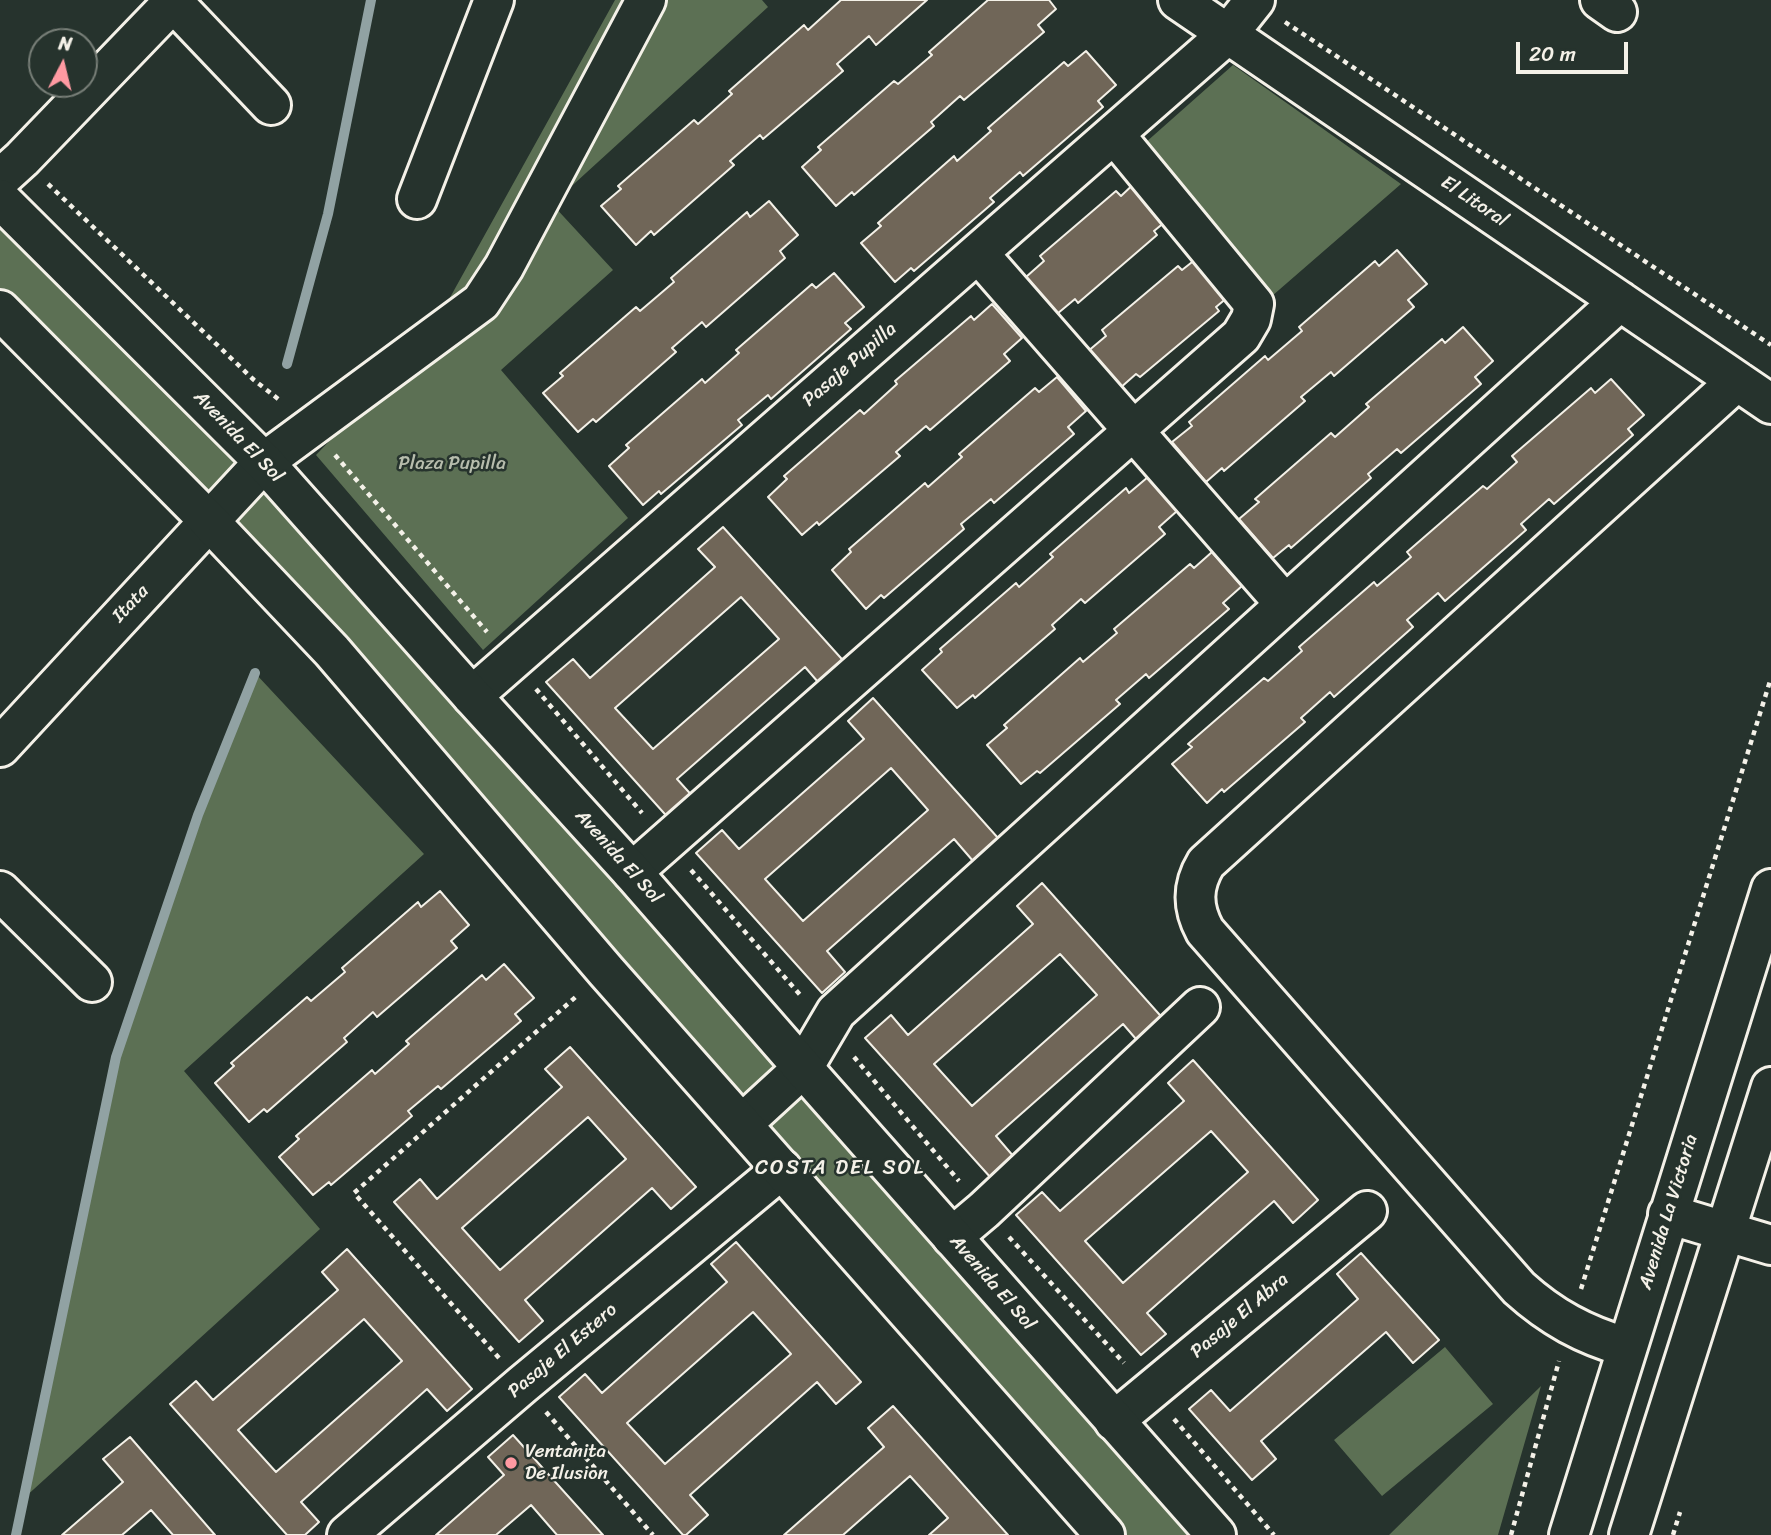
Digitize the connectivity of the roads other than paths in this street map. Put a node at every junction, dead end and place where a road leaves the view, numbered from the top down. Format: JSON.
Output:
{"nodes":[{"id":1,"x":494,"y":0,"type":"edge"},
{"id":2,"x":646,"y":0,"type":"edge"},
{"id":3,"x":1178,"y":0,"type":"edge"},
{"id":4,"x":174,"y":1,"type":"edge"},
{"id":5,"x":1255,"y":1,"type":"edge"},
{"id":6,"x":1228,"y":34,"type":"junction"},
{"id":7,"x":271,"y":105,"type":"dead end"},
{"id":8,"x":1114,"y":134,"type":"junction"},
{"id":9,"x":0,"y":179,"type":"edge"},
{"id":10,"x":0,"y":199,"type":"edge"},
{"id":11,"x":416,"y":199,"type":"dead end"},
{"id":12,"x":978,"y":253,"type":"junction"},
{"id":13,"x":1620,"y":301,"type":"junction"},
{"id":14,"x":0,"y":310,"type":"edge"},
{"id":15,"x":1737,"y":381,"type":"junction"},
{"id":16,"x":1771,"y":404,"type":"edge"},
{"id":17,"x":1134,"y":430,"type":"junction"},
{"id":18,"x":264,"y":462,"type":"junction"},
{"id":19,"x":208,"y":520,"type":"junction"},
{"id":20,"x":1285,"y":604,"type":"junction"},
{"id":21,"x":472,"y":696,"type":"junction"},
{"id":22,"x":0,"y":747,"type":"edge"},
{"id":23,"x":632,"y":872,"type":"junction"},
{"id":24,"x":1771,"y":889,"type":"edge"},
{"id":25,"x":0,"y":891,"type":"edge"},
{"id":26,"x":92,"y":982,"type":"dead end"},
{"id":27,"x":1200,"y":1007,"type":"dead end"},
{"id":28,"x":803,"y":1068,"type":"junction"},
{"id":29,"x":1771,"y":1087,"type":"edge"},
{"id":30,"x":742,"y":1125,"type":"junction"},
{"id":31,"x":782,"y":1169,"type":"junction"},
{"id":32,"x":1367,"y":1211,"type":"dead end"},
{"id":33,"x":1668,"y":1214,"type":"junction"},
{"id":34,"x":1726,"y":1231,"type":"junction"},
{"id":35,"x":952,"y":1237,"type":"junction"},
{"id":36,"x":1771,"y":1245,"type":"edge"},
{"id":37,"x":1626,"y":1347,"type":"junction"},
{"id":38,"x":1114,"y":1421,"type":"junction"},
{"id":39,"x":1099,"y":1533,"type":"edge"},
{"id":40,"x":347,"y":1535,"type":"edge"},
{"id":41,"x":1216,"y":1535,"type":"edge"},
{"id":42,"x":1569,"y":1535,"type":"edge"},
{"id":43,"x":1629,"y":1535,"type":"edge"}],
"edges":[{"from":1,"to":11,"type":"street"},
{"from":2,"to":18,"type":"street","name":"Itata"},
{"from":3,"to":6,"type":"street","name":"El Litoral"},
{"from":4,"to":7,"type":"street"},
{"from":4,"to":9,"type":"street"},
{"from":5,"to":6,"type":"street","name":"Pasaje Pupilla"},
{"from":6,"to":8,"type":"street","name":"Pasaje Pupilla"},
{"from":6,"to":13,"type":"street","name":"El Litoral"},
{"from":8,"to":12,"type":"street","name":"Pasaje Pupilla"},
{"from":8,"to":17,"type":"street"},
{"from":10,"to":18,"type":"street","name":"Avenida El Sol"},
{"from":12,"to":17,"type":"street"},
{"from":12,"to":21,"type":"street","name":"Pasaje Pupilla"},
{"from":13,"to":15,"type":"street","name":"El Litoral"},
{"from":13,"to":20,"type":"street"},
{"from":14,"to":19,"type":"street"},
{"from":15,"to":16,"type":"street","name":"El Litoral"},
{"from":15,"to":37,"type":"street"},
{"from":17,"to":20,"type":"street"},
{"from":17,"to":23,"type":"street"},
{"from":18,"to":19,"type":"street","name":"Itata"},
{"from":18,"to":21,"type":"street","name":"Avenida El Sol"},
{"from":19,"to":22,"type":"street","name":"Itata"},
{"from":19,"to":30,"type":"street"},
{"from":20,"to":28,"type":"street"},
{"from":21,"to":23,"type":"street","name":"Avenida El Sol"},
{"from":23,"to":28,"type":"street","name":"Avenida El Sol"},
{"from":24,"to":33,"type":"street","name":"Avenida La Victoria"},
{"from":25,"to":26,"type":"street"},
{"from":27,"to":35,"type":"street"},
{"from":28,"to":30,"type":"street"},
{"from":28,"to":35,"type":"street","name":"Avenida El Sol"},
{"from":29,"to":34,"type":"street"},
{"from":30,"to":31,"type":"street"},
{"from":31,"to":39,"type":"street"},
{"from":31,"to":40,"type":"street","name":"Pasaje El Estero"},
{"from":32,"to":38,"type":"street","name":"Pasaje El Abra"},
{"from":33,"to":34,"type":"street"},
{"from":33,"to":37,"type":"street","name":"Avenida La Victoria"},
{"from":34,"to":36,"type":"street"},
{"from":34,"to":43,"type":"street"},
{"from":35,"to":38,"type":"street","name":"Avenida El Sol"},
{"from":37,"to":42,"type":"street","name":"Avenida La Victoria"},
{"from":38,"to":41,"type":"street","name":"Avenida El Sol"}]}
